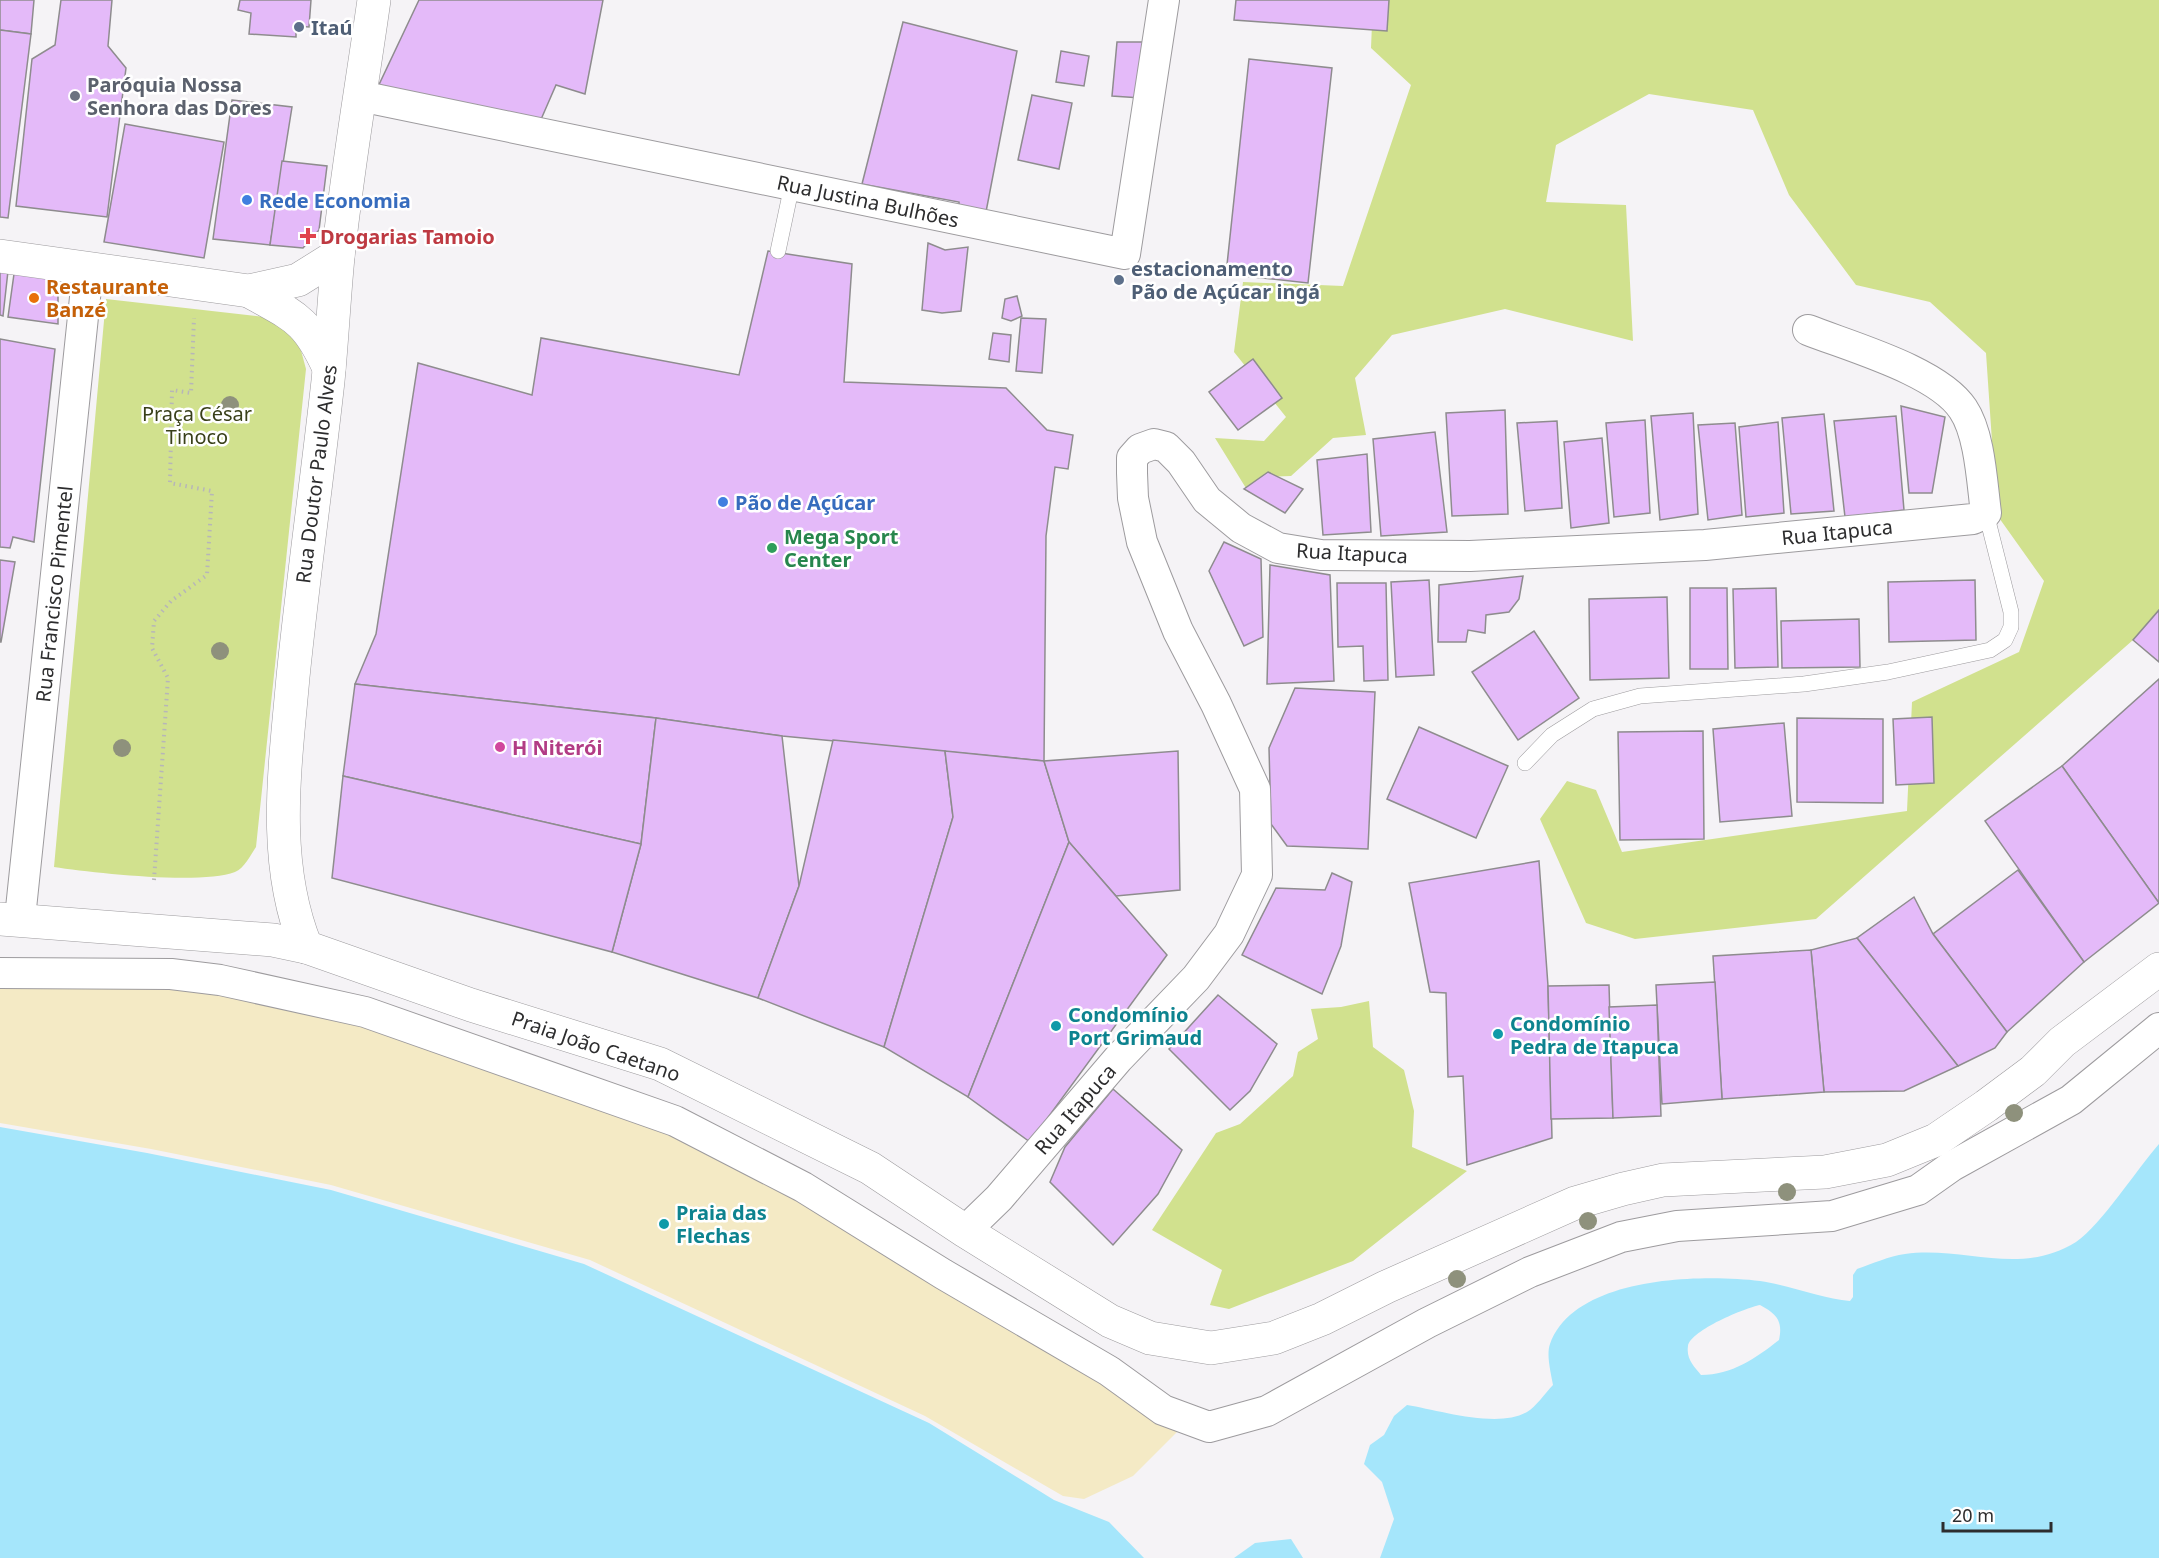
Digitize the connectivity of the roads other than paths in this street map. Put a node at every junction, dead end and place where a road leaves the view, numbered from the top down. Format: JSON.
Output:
{"nodes":[{"id":1,"x":374,"y":0,"type":"edge"},
{"id":2,"x":1164,"y":0,"type":"edge"},
{"id":3,"x":360,"y":96,"type":"junction"},
{"id":4,"x":792,"y":185,"type":"junction"},
{"id":5,"x":778,"y":251,"type":"dead end"},
{"id":6,"x":339,"y":255,"type":"junction"},
{"id":7,"x":0,"y":256,"type":"edge"},
{"id":8,"x":88,"y":269,"type":"junction"},
{"id":9,"x":249,"y":291,"type":"junction"},
{"id":10,"x":1809,"y":330,"type":"dead end"},
{"id":11,"x":329,"y":368,"type":"junction"},
{"id":12,"x":1986,"y":513,"type":"junction"},
{"id":13,"x":1525,"y":763,"type":"dead end"},
{"id":14,"x":10,"y":919,"type":"edge"},
{"id":15,"x":306,"y":947,"type":"junction"},
{"id":16,"x":2159,"y":969,"type":"edge"},
{"id":17,"x":0,"y":972,"type":"edge"},
{"id":18,"x":2159,"y":1028,"type":"edge"},
{"id":19,"x":965,"y":1231,"type":"junction"}],
"edges":[{"from":1,"to":3,"type":"main road","name":"Rua Doutor Paulo Alves"},
{"from":2,"to":4,"type":"street","name":"Rua Justina Bulhões"},
{"from":3,"to":4,"type":"street","name":"Rua Justina Bulhões"},
{"from":3,"to":6,"type":"main road","name":"Rua Doutor Paulo Alves"},
{"from":4,"to":5,"type":"lane"},
{"from":6,"to":9,"type":"main road"},
{"from":6,"to":11,"type":"main road","name":"Rua Doutor Paulo Alves"},
{"from":7,"to":8,"type":"main road"},
{"from":8,"to":9,"type":"main road"},
{"from":8,"to":14,"type":"street","name":"Rua Francisco Pimentel"},
{"from":9,"to":11,"type":"main road"},
{"from":10,"to":12,"type":"street"},
{"from":11,"to":15,"type":"main road","name":"Rua Doutor Paulo Alves"},
{"from":12,"to":13,"type":"lane"},
{"from":12,"to":19,"type":"street","name":"Rua Itapuca"},
{"from":14,"to":15,"type":"main road","name":"Praia João Caetano"},
{"from":15,"to":19,"type":"main road","name":"Praia João Caetano"},
{"from":16,"to":19,"type":"main road","name":"Praia João Caetano"},
{"from":17,"to":18,"type":"street"}]}
